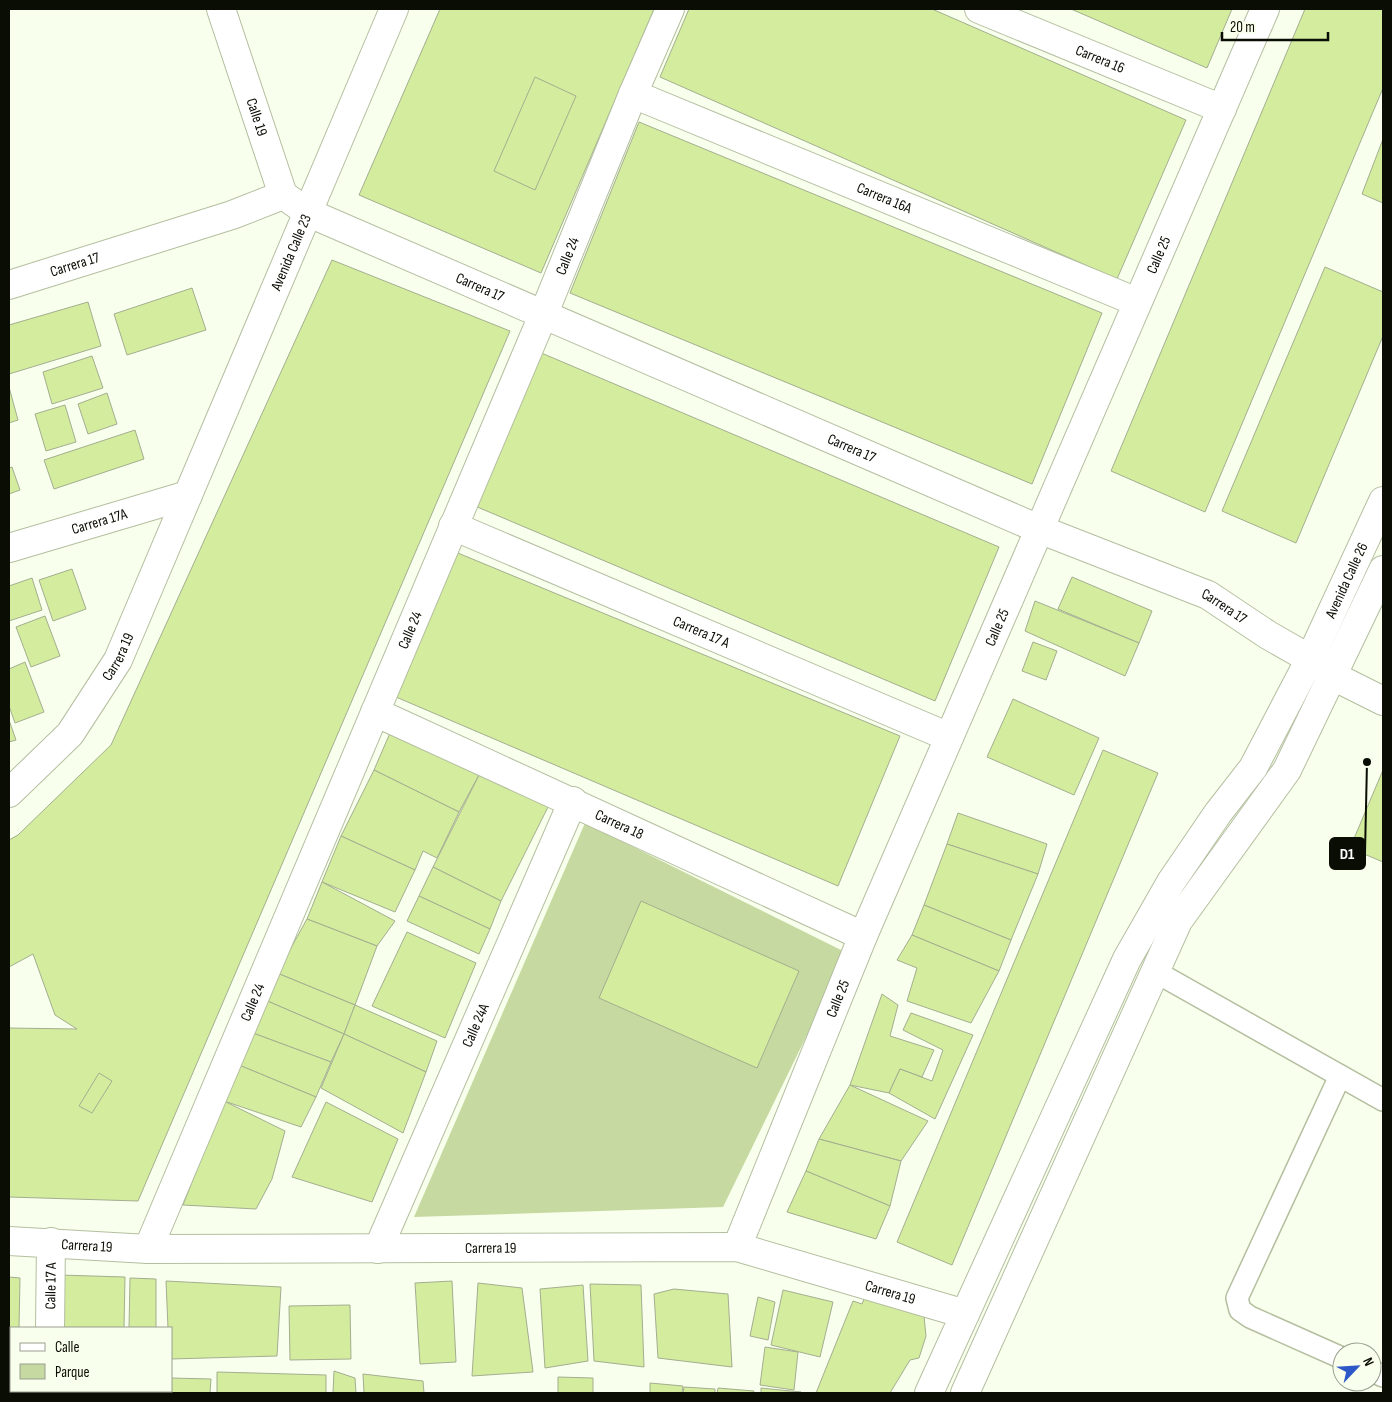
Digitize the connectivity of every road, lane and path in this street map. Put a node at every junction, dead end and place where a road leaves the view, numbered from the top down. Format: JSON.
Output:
{"nodes":[{"id":1,"x":221,"y":9,"type":"edge"},
{"id":2,"x":394,"y":9,"type":"edge"},
{"id":3,"x":670,"y":9,"type":"edge"},
{"id":4,"x":1265,"y":9,"type":"edge"},
{"id":5,"x":985,"y":10,"type":"edge"},
{"id":6,"x":633,"y":94,"type":"junction"},
{"id":7,"x":1222,"y":109,"type":"junction"},
{"id":8,"x":283,"y":195,"type":"junction"},
{"id":9,"x":309,"y":213,"type":"junction"},
{"id":10,"x":9,"y":285,"type":"edge"},
{"id":11,"x":1138,"y":302,"type":"junction"},
{"id":12,"x":544,"y":313,"type":"junction"},
{"id":13,"x":188,"y":495,"type":"junction"},
{"id":14,"x":1383,"y":501,"type":"edge"},
{"id":15,"x":453,"y":526,"type":"junction"},
{"id":16,"x":1039,"y":529,"type":"junction"},
{"id":17,"x":9,"y":548,"type":"edge"},
{"id":18,"x":1383,"y":570,"type":"edge"},
{"id":19,"x":1310,"y":659,"type":"junction"},
{"id":20,"x":1331,"y":675,"type":"junction"},
{"id":21,"x":1383,"y":701,"type":"edge"},
{"id":22,"x":375,"y":712,"type":"junction"},
{"id":23,"x":949,"y":737,"type":"junction"},
{"id":24,"x":9,"y":793,"type":"edge"},
{"id":25,"x":573,"y":801,"type":"junction"},
{"id":26,"x":863,"y":936,"type":"junction"},
{"id":27,"x":1156,"y":972,"type":"junction"},
{"id":28,"x":1340,"y":1076,"type":"junction"},
{"id":29,"x":1383,"y":1100,"type":"edge"},
{"id":30,"x":9,"y":1241,"type":"edge"},
{"id":31,"x":51,"y":1242,"type":"junction"},
{"id":32,"x":737,"y":1247,"type":"junction"},
{"id":33,"x":148,"y":1249,"type":"junction"},
{"id":34,"x":378,"y":1249,"type":"junction"},
{"id":35,"x":965,"y":1314,"type":"junction"},
{"id":36,"x":50,"y":1327,"type":"edge"},
{"id":37,"x":1332,"y":1354,"type":"edge"},
{"id":38,"x":929,"y":1393,"type":"edge"},
{"id":39,"x":965,"y":1393,"type":"edge"}],
"edges":[{"from":1,"to":8,"type":"street","name":"Calle 19"},
{"from":2,"to":9,"type":"street","name":"Avenida Calle 23"},
{"from":3,"to":6,"type":"street","name":"Calle 24"},
{"from":4,"to":7,"type":"street","name":"Calle 25"},
{"from":5,"to":7,"type":"street","name":"Carrera 16"},
{"from":6,"to":11,"type":"street","name":"Carrera 16A"},
{"from":6,"to":12,"type":"street","name":"Calle 24"},
{"from":7,"to":11,"type":"street","name":"Calle 25"},
{"from":8,"to":9,"type":"street"},
{"from":8,"to":10,"type":"street","name":"Carrera 17"},
{"from":9,"to":12,"type":"street","name":"Carrera 17"},
{"from":9,"to":13,"type":"street","name":"Avenida Calle 23"},
{"from":11,"to":16,"type":"street","name":"Calle 25"},
{"from":12,"to":15,"type":"street","name":"Calle 24"},
{"from":12,"to":16,"type":"street","name":"Carrera 17"},
{"from":13,"to":17,"type":"street","name":"Carrera 17A"},
{"from":13,"to":24,"type":"street","name":"Carrera 19"},
{"from":14,"to":19,"type":"street","name":"Avenida Calle 26"},
{"from":15,"to":22,"type":"street","name":"Calle 24"},
{"from":15,"to":23,"type":"street","name":"Carrera 17 A"},
{"from":16,"to":19,"type":"street","name":"Carrera 17"},
{"from":16,"to":23,"type":"street","name":"Calle 25"},
{"from":18,"to":20,"type":"street","name":"Avenida Calle 26"},
{"from":19,"to":20,"type":"street","name":"Carrera 17"},
{"from":19,"to":35,"type":"street","name":"Avenida Calle 26"},
{"from":20,"to":21,"type":"street","name":"Carrera 17"},
{"from":20,"to":27,"type":"street","name":"Avenida Calle 26"},
{"from":22,"to":25,"type":"street","name":"Carrera 18"},
{"from":22,"to":33,"type":"street","name":"Calle 24"},
{"from":23,"to":26,"type":"street","name":"Calle 25"},
{"from":25,"to":26,"type":"street","name":"Carrera 18"},
{"from":25,"to":34,"type":"street","name":"Calle 24A"},
{"from":26,"to":32,"type":"street","name":"Calle 25"},
{"from":27,"to":28,"type":"lane"},
{"from":27,"to":39,"type":"street","name":"Avenida Calle 26"},
{"from":28,"to":29,"type":"lane"},
{"from":28,"to":37,"type":"lane"},
{"from":30,"to":31,"type":"street","name":"Carrera 19"},
{"from":31,"to":33,"type":"street","name":"Carrera 19"},
{"from":31,"to":36,"type":"street","name":"Calle 17 A"},
{"from":32,"to":34,"type":"street","name":"Carrera 19"},
{"from":32,"to":35,"type":"street","name":"Carrera 19"},
{"from":33,"to":34,"type":"street","name":"Carrera 19"},
{"from":35,"to":38,"type":"street","name":"Avenida Calle 26"}]}
